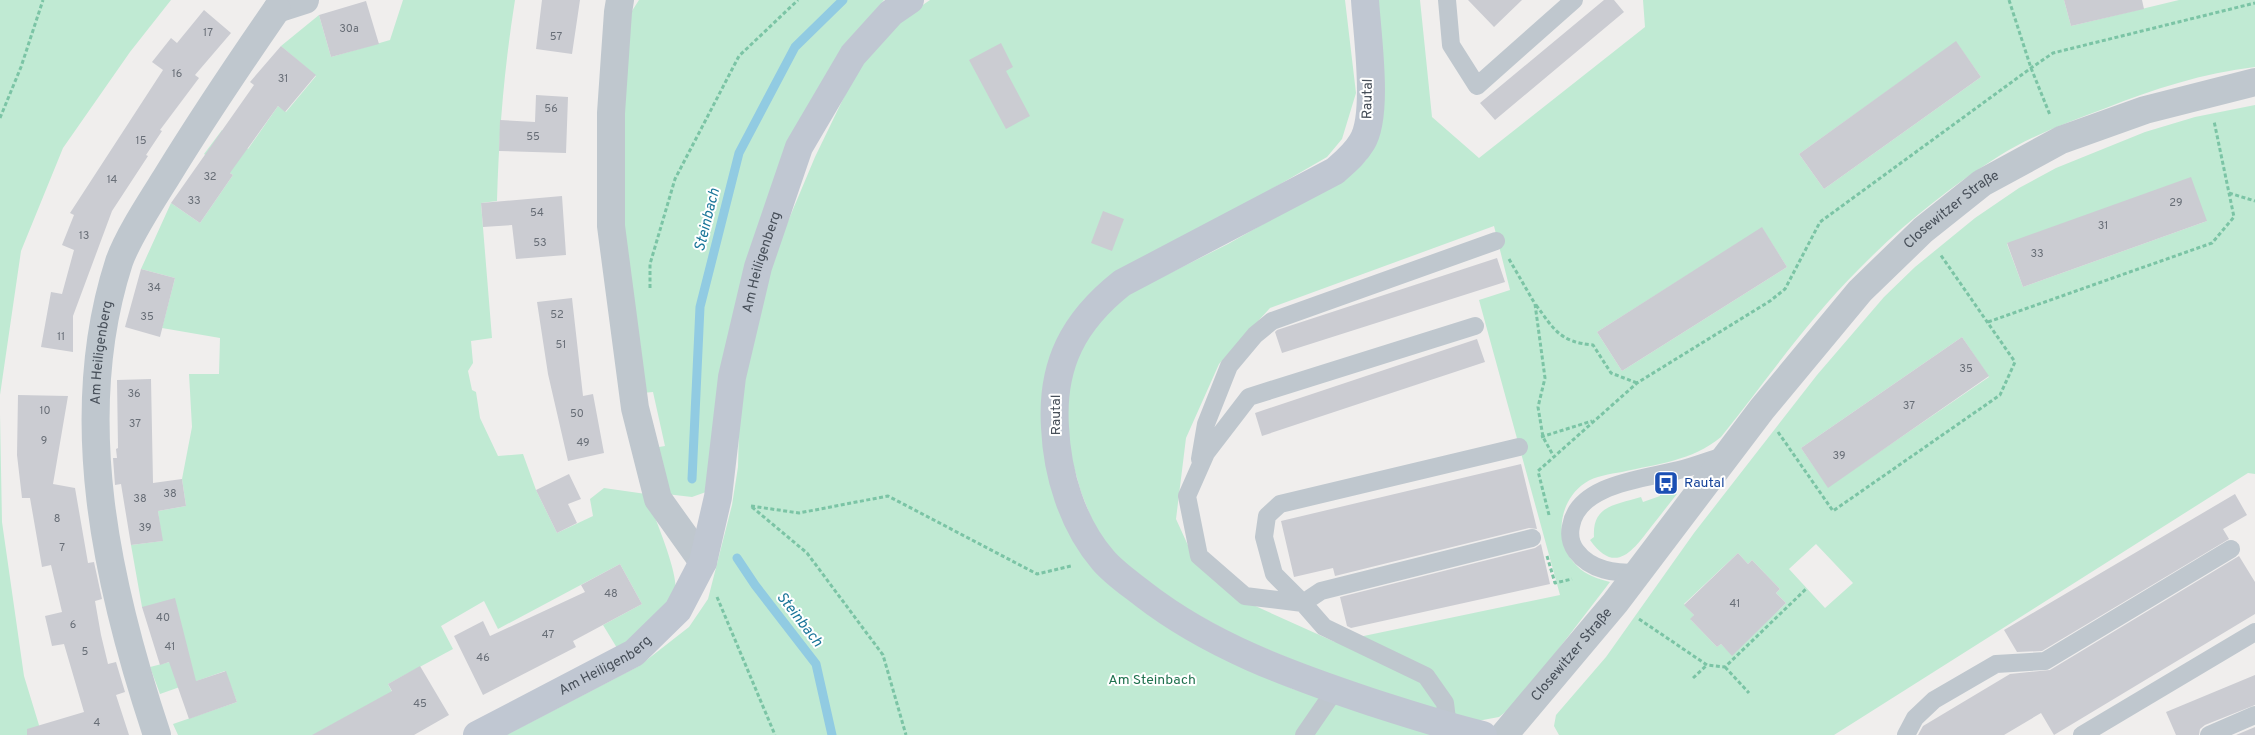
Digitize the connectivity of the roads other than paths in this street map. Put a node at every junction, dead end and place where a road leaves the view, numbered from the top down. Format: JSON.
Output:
{"nodes":[{"id":1,"x":305,"y":0,"type":"edge"},
{"id":2,"x":620,"y":0,"type":"edge"},
{"id":3,"x":910,"y":0,"type":"edge"},
{"id":4,"x":1365,"y":0,"type":"edge"},
{"id":5,"x":1447,"y":0,"type":"edge"},
{"id":6,"x":1574,"y":0,"type":"edge"},
{"id":7,"x":282,"y":4,"type":"edge"},
{"id":8,"x":2255,"y":82,"type":"edge"},
{"id":9,"x":1496,"y":241,"type":"road end"},
{"id":10,"x":1475,"y":326,"type":"dead end"},
{"id":11,"x":1519,"y":447,"type":"road end"},
{"id":12,"x":1729,"y":454,"type":"junction"},
{"id":13,"x":1198,"y":472,"type":"junction"},
{"id":14,"x":1532,"y":538,"type":"dead end"},
{"id":15,"x":2231,"y":548,"type":"dead end"},
{"id":16,"x":703,"y":562,"type":"junction"},
{"id":17,"x":1638,"y":573,"type":"junction"},
{"id":18,"x":1303,"y":603,"type":"junction"},
{"id":19,"x":2255,"y":632,"type":"edge"},
{"id":20,"x":1335,"y":690,"type":"junction"},
{"id":21,"x":2255,"y":715,"type":"edge"},
{"id":22,"x":1448,"y":727,"type":"junction"},
{"id":23,"x":157,"y":735,"type":"edge"},
{"id":24,"x":477,"y":735,"type":"edge"},
{"id":25,"x":1304,"y":735,"type":"edge"},
{"id":26,"x":1483,"y":735,"type":"edge"},
{"id":27,"x":1504,"y":735,"type":"edge"},
{"id":28,"x":1906,"y":735,"type":"edge"},
{"id":29,"x":2082,"y":735,"type":"edge"},
{"id":30,"x":2209,"y":735,"type":"edge"}],
"edges":[{"from":1,"to":7,"type":"street","name":"Am Heiligenberg"},
{"from":2,"to":16,"type":"street"},
{"from":3,"to":16,"type":"street","name":"Am Heiligenberg"},
{"from":4,"to":20,"type":"street","name":"Rautal"},
{"from":5,"to":6,"type":"lane"},
{"from":7,"to":23,"type":"street","name":"Am Heiligenberg"},
{"from":8,"to":12,"type":"street","name":"Closewitzer Straße"},
{"from":9,"to":13,"type":"lane"},
{"from":10,"to":13,"type":"lane"},
{"from":11,"to":18,"type":"lane"},
{"from":12,"to":17,"type":"street","name":"Closewitzer Straße"},
{"from":12,"to":17,"type":"lane"},
{"from":13,"to":18,"type":"lane"},
{"from":14,"to":18,"type":"lane"},
{"from":15,"to":28,"type":"lane"},
{"from":16,"to":24,"type":"street","name":"Am Heiligenberg"},
{"from":17,"to":27,"type":"street","name":"Closewitzer Straße"},
{"from":18,"to":22,"type":"lane"},
{"from":19,"to":29,"type":"lane"},
{"from":20,"to":22,"type":"street","name":"Rautal"},
{"from":20,"to":25,"type":"lane"},
{"from":21,"to":30,"type":"lane"},
{"from":22,"to":26,"type":"street","name":"Rautal"}]}
